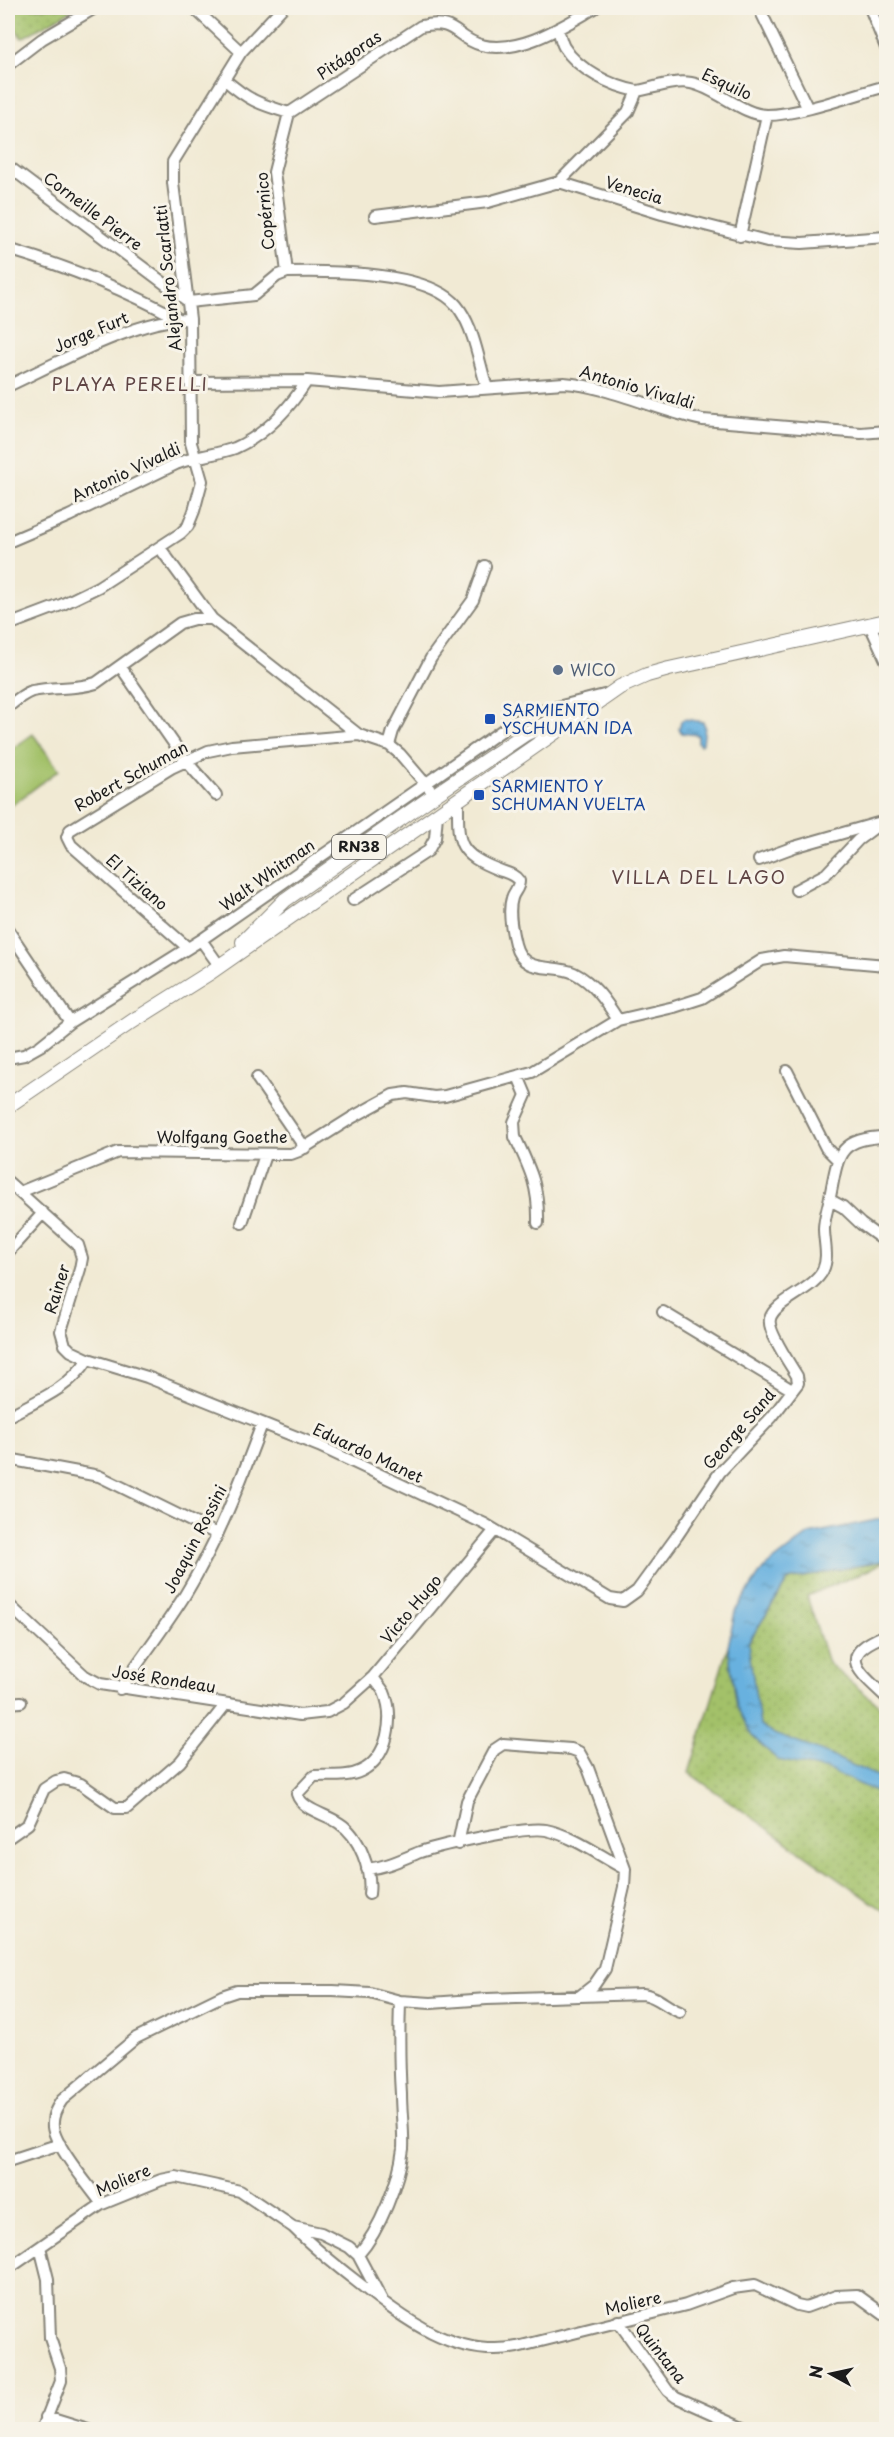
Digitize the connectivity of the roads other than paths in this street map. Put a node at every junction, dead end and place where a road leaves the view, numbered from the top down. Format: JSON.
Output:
{"nodes":[{"id":1,"x":95,"y":8,"type":"edge"},
{"id":2,"x":194,"y":8,"type":"edge"},
{"id":3,"x":282,"y":8,"type":"edge"},
{"id":4,"x":594,"y":8,"type":"edge"},
{"id":5,"x":759,"y":8,"type":"edge"},
{"id":6,"x":870,"y":8,"type":"edge"},
{"id":7,"x":558,"y":29,"type":"junction"},
{"id":8,"x":886,"y":48,"type":"edge"},
{"id":9,"x":241,"y":52,"type":"junction"},
{"id":10,"x":8,"y":65,"type":"edge"},
{"id":11,"x":224,"y":79,"type":"junction"},
{"id":12,"x":886,"y":86,"type":"edge"},
{"id":13,"x":637,"y":91,"type":"junction"},
{"id":14,"x":807,"y":107,"type":"junction"},
{"id":15,"x":289,"y":113,"type":"junction"},
{"id":16,"x":766,"y":115,"type":"junction"},
{"id":17,"x":8,"y":166,"type":"edge"},
{"id":18,"x":559,"y":182,"type":"junction"},
{"id":19,"x":375,"y":216,"type":"dead end"},
{"id":20,"x":740,"y":236,"type":"junction"},
{"id":21,"x":886,"y":237,"type":"edge"},
{"id":22,"x":8,"y":249,"type":"edge"},
{"id":23,"x":286,"y":272,"type":"junction"},
{"id":24,"x":189,"y":302,"type":"junction"},
{"id":25,"x":177,"y":318,"type":"junction"},
{"id":26,"x":190,"y":319,"type":"junction"},
{"id":27,"x":307,"y":381,"type":"junction"},
{"id":28,"x":192,"y":382,"type":"junction"},
{"id":29,"x":8,"y":386,"type":"edge"},
{"id":30,"x":487,"y":388,"type":"junction"},
{"id":31,"x":886,"y":431,"type":"edge"},
{"id":32,"x":194,"y":456,"type":"junction"},
{"id":33,"x":8,"y":542,"type":"edge"},
{"id":34,"x":160,"y":548,"type":"junction"},
{"id":35,"x":485,"y":566,"type":"dead end"},
{"id":36,"x":212,"y":619,"type":"junction"},
{"id":37,"x":886,"y":621,"type":"edge"},
{"id":38,"x":8,"y":625,"type":"edge"},
{"id":39,"x":870,"y":625,"type":"junction"},
{"id":40,"x":886,"y":660,"type":"edge"},
{"id":41,"x":120,"y":666,"type":"junction"},
{"id":42,"x":608,"y":695,"type":"junction"},
{"id":43,"x":8,"y":707,"type":"edge"},
{"id":44,"x":359,"y":735,"type":"junction"},
{"id":45,"x":389,"y":745,"type":"junction"},
{"id":46,"x":186,"y":761,"type":"junction"},
{"id":47,"x":425,"y":783,"type":"junction"},
{"id":48,"x":216,"y":795,"type":"dead end"},
{"id":49,"x":433,"y":796,"type":"junction"},
{"id":50,"x":458,"y":801,"type":"junction"},
{"id":51,"x":437,"y":815,"type":"junction"},
{"id":52,"x":882,"y":821,"type":"edge"},
{"id":53,"x":67,"y":837,"type":"joint"},
{"id":54,"x":759,"y":861,"type":"dead end"},
{"id":55,"x":796,"y":891,"type":"dead end"},
{"id":56,"x":325,"y":894,"type":"junction"},
{"id":57,"x":353,"y":900,"type":"dead end"},
{"id":58,"x":8,"y":930,"type":"edge"},
{"id":59,"x":201,"y":940,"type":"junction"},
{"id":60,"x":189,"y":948,"type":"junction"},
{"id":61,"x":216,"y":961,"type":"junction"},
{"id":62,"x":886,"y":965,"type":"edge"},
{"id":63,"x":618,"y":1020,"type":"junction"},
{"id":64,"x":70,"y":1022,"type":"junction"},
{"id":65,"x":130,"y":1023,"type":"junction"},
{"id":66,"x":8,"y":1058,"type":"edge"},
{"id":67,"x":787,"y":1071,"type":"dead end"},
{"id":68,"x":518,"y":1076,"type":"junction"},
{"id":69,"x":257,"y":1078,"type":"dead end"},
{"id":70,"x":8,"y":1106,"type":"edge"},
{"id":71,"x":886,"y":1137,"type":"edge"},
{"id":72,"x":305,"y":1148,"type":"junction"},
{"id":73,"x":265,"y":1155,"type":"junction"},
{"id":74,"x":837,"y":1159,"type":"junction"},
{"id":75,"x":8,"y":1182,"type":"edge"},
{"id":76,"x":20,"y":1192,"type":"junction"},
{"id":77,"x":830,"y":1200,"type":"junction"},
{"id":78,"x":43,"y":1212,"type":"junction"},
{"id":79,"x":242,"y":1223,"type":"dead end"},
{"id":80,"x":538,"y":1223,"type":"dead end"},
{"id":81,"x":886,"y":1242,"type":"edge"},
{"id":82,"x":8,"y":1252,"type":"edge"},
{"id":83,"x":663,"y":1312,"type":"dead end"},
{"id":84,"x":88,"y":1359,"type":"junction"},
{"id":85,"x":792,"y":1390,"type":"junction"},
{"id":86,"x":8,"y":1416,"type":"edge"},
{"id":87,"x":262,"y":1424,"type":"junction"},
{"id":88,"x":8,"y":1459,"type":"edge"},
{"id":89,"x":495,"y":1530,"type":"junction"},
{"id":90,"x":218,"y":1534,"type":"junction"},
{"id":91,"x":623,"y":1601,"type":"joint"},
{"id":92,"x":8,"y":1604,"type":"edge"},
{"id":93,"x":886,"y":1635,"type":"edge"},
{"id":94,"x":373,"y":1677,"type":"junction"},
{"id":95,"x":120,"y":1689,"type":"junction"},
{"id":96,"x":886,"y":1697,"type":"edge"},
{"id":97,"x":21,"y":1702,"type":"dead end"},
{"id":98,"x":8,"y":1703,"type":"edge"},
{"id":99,"x":344,"y":1703,"type":"joint"},
{"id":100,"x":226,"y":1704,"type":"junction"},
{"id":101,"x":10,"y":1837,"type":"edge"},
{"id":102,"x":458,"y":1844,"type":"junction"},
{"id":103,"x":367,"y":1869,"type":"junction"},
{"id":104,"x":625,"y":1869,"type":"junction"},
{"id":105,"x":369,"y":1894,"type":"dead end"},
{"id":106,"x":579,"y":1996,"type":"junction"},
{"id":107,"x":400,"y":2001,"type":"junction"},
{"id":108,"x":680,"y":2012,"type":"dead end"},
{"id":109,"x":60,"y":2144,"type":"junction"},
{"id":110,"x":8,"y":2161,"type":"edge"},
{"id":111,"x":102,"y":2204,"type":"junction"},
{"id":112,"x":293,"y":2227,"type":"junction"},
{"id":113,"x":40,"y":2247,"type":"junction"},
{"id":114,"x":358,"y":2255,"type":"junction"},
{"id":115,"x":8,"y":2269,"type":"edge"},
{"id":116,"x":383,"y":2302,"type":"junction"},
{"id":117,"x":886,"y":2316,"type":"edge"},
{"id":118,"x":618,"y":2321,"type":"junction"},
{"id":119,"x":46,"y":2417,"type":"junction"},
{"id":120,"x":42,"y":2430,"type":"edge"},
{"id":121,"x":88,"y":2430,"type":"edge"},
{"id":122,"x":750,"y":2430,"type":"edge"}],
"edges":[{"from":1,"to":10,"type":"street"},
{"from":2,"to":9,"type":"street"},
{"from":3,"to":9,"type":"street","name":"Alejandro Scarlatti"},
{"from":4,"to":7,"type":"street","name":"Pitágoras"},
{"from":5,"to":14,"type":"street"},
{"from":6,"to":8,"type":"street"},
{"from":7,"to":13,"type":"street"},
{"from":7,"to":15,"type":"street","name":"Pitágoras"},
{"from":9,"to":11,"type":"street","name":"Alejandro Scarlatti"},
{"from":11,"to":15,"type":"street"},
{"from":11,"to":24,"type":"street","name":"Alejandro Scarlatti"},
{"from":12,"to":14,"type":"street","name":"Esquilo"},
{"from":13,"to":16,"type":"street","name":"Esquilo"},
{"from":13,"to":18,"type":"street"},
{"from":14,"to":16,"type":"street","name":"Esquilo"},
{"from":15,"to":23,"type":"street","name":"Copérnico"},
{"from":16,"to":20,"type":"street"},
{"from":17,"to":24,"type":"street","name":"Corneille Pierre"},
{"from":18,"to":19,"type":"street"},
{"from":18,"to":20,"type":"street","name":"Venecia"},
{"from":20,"to":21,"type":"street","name":"Venecia"},
{"from":22,"to":25,"type":"street"},
{"from":23,"to":24,"type":"street"},
{"from":23,"to":30,"type":"street"},
{"from":24,"to":26,"type":"street","name":"Alejandro Scarlatti"},
{"from":25,"to":26,"type":"street","name":"Jorge Furt"},
{"from":25,"to":29,"type":"street","name":"Jorge Furt"},
{"from":26,"to":28,"type":"street","name":"Alejandro Scarlatti"},
{"from":27,"to":28,"type":"street","name":"Antonio Vivaldi"},
{"from":27,"to":30,"type":"street","name":"Antonio Vivaldi"},
{"from":27,"to":32,"type":"street","name":"Antonio Vivaldi"},
{"from":28,"to":32,"type":"street","name":"Alejandro Scarlatti"},
{"from":30,"to":31,"type":"street","name":"Antonio Vivaldi"},
{"from":32,"to":33,"type":"street","name":"Antonio Vivaldi"},
{"from":32,"to":34,"type":"street","name":"Alejandro Scarlatti"},
{"from":34,"to":36,"type":"street"},
{"from":34,"to":38,"type":"street","name":"Alejandro Scarlatti"},
{"from":35,"to":45,"type":"street"},
{"from":36,"to":41,"type":"street"},
{"from":36,"to":44,"type":"street"},
{"from":37,"to":39,"type":"main road","number":"RN38"},
{"from":39,"to":40,"type":"street"},
{"from":39,"to":42,"type":"main road","number":"RN38"},
{"from":41,"to":43,"type":"street"},
{"from":41,"to":46,"type":"street"},
{"from":42,"to":47,"type":"street","name":"Walt Whitman"},
{"from":42,"to":49,"type":"main road","number":"RN38"},
{"from":42,"to":50,"type":"main road","number":"RN38"},
{"from":44,"to":45,"type":"street"},
{"from":44,"to":46,"type":"street","name":"Robert Schuman"},
{"from":45,"to":47,"type":"street"},
{"from":46,"to":48,"type":"street"},
{"from":46,"to":53,"type":"street","name":"Robert Schuman"},
{"from":47,"to":49,"type":"street"},
{"from":47,"to":59,"type":"street","name":"Walt Whitman"},
{"from":49,"to":50,"type":"main road"},
{"from":49,"to":56,"type":"main road"},
{"from":49,"to":61,"type":"main road","number":"RN38"},
{"from":50,"to":51,"type":"main road","number":"RN38"},
{"from":50,"to":63,"type":"street"},
{"from":51,"to":56,"type":"main road","number":"RN38"},
{"from":51,"to":57,"type":"street"},
{"from":52,"to":54,"type":"street"},
{"from":52,"to":55,"type":"street"},
{"from":53,"to":60,"type":"street","name":"El Tiziano"},
{"from":56,"to":65,"type":"main road","number":"RN38"},
{"from":58,"to":64,"type":"street"},
{"from":59,"to":60,"type":"street","name":"Walt Whitman"},
{"from":59,"to":61,"type":"street"},
{"from":60,"to":64,"type":"street","name":"Walt Whitman"},
{"from":61,"to":65,"type":"main road","number":"RN38"},
{"from":62,"to":63,"type":"street","name":"Wolfgang Goethe"},
{"from":63,"to":68,"type":"street","name":"Wolfgang Goethe"},
{"from":64,"to":66,"type":"street","name":"Walt Whitman"},
{"from":65,"to":70,"type":"main road","number":"RN38"},
{"from":67,"to":74,"type":"street"},
{"from":68,"to":72,"type":"street","name":"Wolfgang Goethe"},
{"from":68,"to":80,"type":"street"},
{"from":69,"to":72,"type":"street"},
{"from":71,"to":74,"type":"street"},
{"from":72,"to":73,"type":"street","name":"Wolfgang Goethe"},
{"from":73,"to":76,"type":"street","name":"Wolfgang Goethe"},
{"from":73,"to":79,"type":"street"},
{"from":74,"to":77,"type":"street","name":"George Sand"},
{"from":75,"to":76,"type":"street","name":"Rainer"},
{"from":76,"to":78,"type":"street","name":"Rainer"},
{"from":77,"to":81,"type":"street"},
{"from":77,"to":85,"type":"street","name":"George Sand"},
{"from":78,"to":82,"type":"street"},
{"from":78,"to":84,"type":"street","name":"Rainer"},
{"from":83,"to":85,"type":"street"},
{"from":84,"to":86,"type":"street"},
{"from":84,"to":87,"type":"street","name":"Eduardo Manet"},
{"from":85,"to":91,"type":"street","name":"George Sand"},
{"from":87,"to":89,"type":"street","name":"Eduardo Manet"},
{"from":87,"to":90,"type":"street","name":"Joaquin Rossini"},
{"from":88,"to":90,"type":"street"},
{"from":89,"to":91,"type":"street","name":"Eduardo Manet"},
{"from":89,"to":94,"type":"street","name":"Victo Hugo"},
{"from":90,"to":95,"type":"street","name":"Joaquin Rossini"},
{"from":92,"to":95,"type":"street","name":"José Rondeau"},
{"from":93,"to":96,"type":"street"},
{"from":94,"to":99,"type":"street","name":"Victo Hugo"},
{"from":94,"to":103,"type":"street"},
{"from":95,"to":100,"type":"street","name":"José Rondeau"},
{"from":97,"to":98,"type":"street"},
{"from":99,"to":100,"type":"street","name":"José Rondeau"},
{"from":100,"to":101,"type":"street"},
{"from":102,"to":103,"type":"street"},
{"from":102,"to":104,"type":"street"},
{"from":102,"to":104,"type":"street"},
{"from":103,"to":105,"type":"street"},
{"from":104,"to":106,"type":"street"},
{"from":106,"to":107,"type":"street"},
{"from":106,"to":108,"type":"street"},
{"from":107,"to":109,"type":"street"},
{"from":107,"to":114,"type":"street"},
{"from":109,"to":110,"type":"street"},
{"from":109,"to":111,"type":"street"},
{"from":111,"to":112,"type":"street","name":"Moliere"},
{"from":111,"to":113,"type":"street","name":"Moliere"},
{"from":112,"to":114,"type":"street","name":"Moliere"},
{"from":112,"to":116,"type":"street","name":"Moliere"},
{"from":113,"to":115,"type":"street","name":"Moliere"},
{"from":113,"to":119,"type":"street"},
{"from":114,"to":116,"type":"street","name":"Moliere"},
{"from":116,"to":118,"type":"street","name":"Moliere"},
{"from":117,"to":118,"type":"street","name":"Moliere"},
{"from":118,"to":122,"type":"street","name":"Quintana"},
{"from":119,"to":120,"type":"street"},
{"from":119,"to":121,"type":"street"}]}
